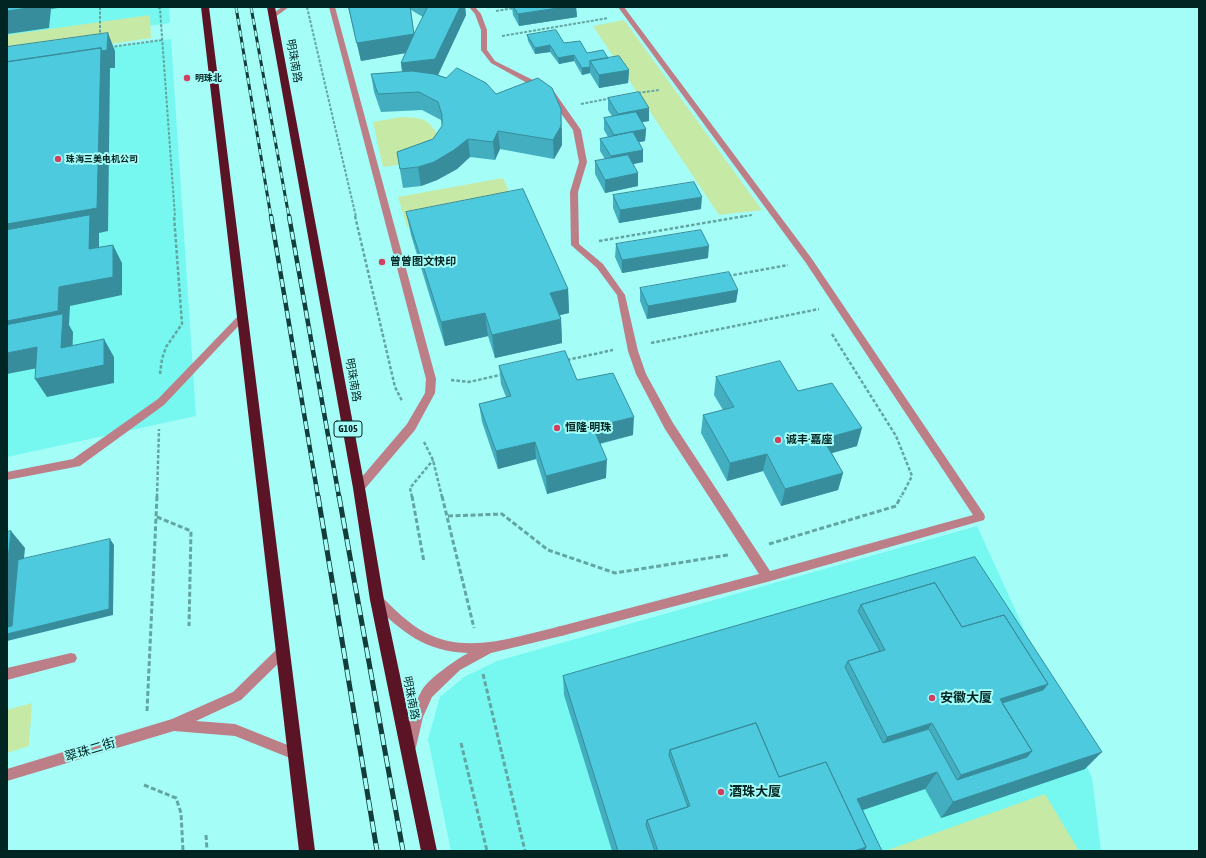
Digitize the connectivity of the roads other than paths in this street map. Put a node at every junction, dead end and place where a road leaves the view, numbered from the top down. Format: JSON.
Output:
{"nodes":[{"id":1,"x":205,"y":7,"type":"edge"},
{"id":2,"x":286,"y":7,"type":"edge"},
{"id":3,"x":332,"y":7,"type":"edge"},
{"id":4,"x":472,"y":7,"type":"edge"},
{"id":5,"x":621,"y":7,"type":"edge"},
{"id":6,"x":272,"y":12,"type":"edge"},
{"id":7,"x":242,"y":316,"type":"junction"},
{"id":8,"x":7,"y":476,"type":"edge"},
{"id":9,"x":359,"y":488,"type":"junction"},
{"id":10,"x":767,"y":577,"type":"junction"},
{"id":11,"x":377,"y":600,"type":"junction"},
{"id":12,"x":489,"y":648,"type":"junction"},
{"id":13,"x":283,"y":652,"type":"junction"},
{"id":14,"x":71,"y":658,"type":"dead end"},
{"id":15,"x":7,"y":674,"type":"edge"},
{"id":16,"x":174,"y":726,"type":"junction"},
{"id":17,"x":409,"y":751,"type":"junction"},
{"id":18,"x":295,"y":754,"type":"junction"},
{"id":19,"x":7,"y":775,"type":"edge"},
{"id":20,"x":307,"y":851,"type":"edge"},
{"id":21,"x":429,"y":851,"type":"edge"}],
"edges":[{"from":1,"to":7,"type":"highway"},
{"from":2,"to":6,"type":"street"},
{"from":3,"to":9,"type":"street"},
{"from":4,"to":10,"type":"street"},
{"from":5,"to":10,"type":"street"},
{"from":6,"to":9,"type":"highway","name":"明珠南路","number":"G105"},
{"from":7,"to":8,"type":"street"},
{"from":7,"to":13,"type":"highway"},
{"from":9,"to":11,"type":"highway","name":"明珠南路","number":"G105"},
{"from":10,"to":12,"type":"street"},
{"from":11,"to":12,"type":"street"},
{"from":11,"to":17,"type":"highway","name":"明珠南路","number":"G105"},
{"from":12,"to":17,"type":"street"},
{"from":13,"to":16,"type":"street","name":"翠珠二街"},
{"from":13,"to":18,"type":"highway"},
{"from":14,"to":15,"type":"street"},
{"from":16,"to":18,"type":"street","name":"翠珠二街"},
{"from":16,"to":19,"type":"street","name":"翠珠二街"},
{"from":17,"to":21,"type":"highway","name":"明珠南路","number":"G105"},
{"from":18,"to":20,"type":"highway"}]}
